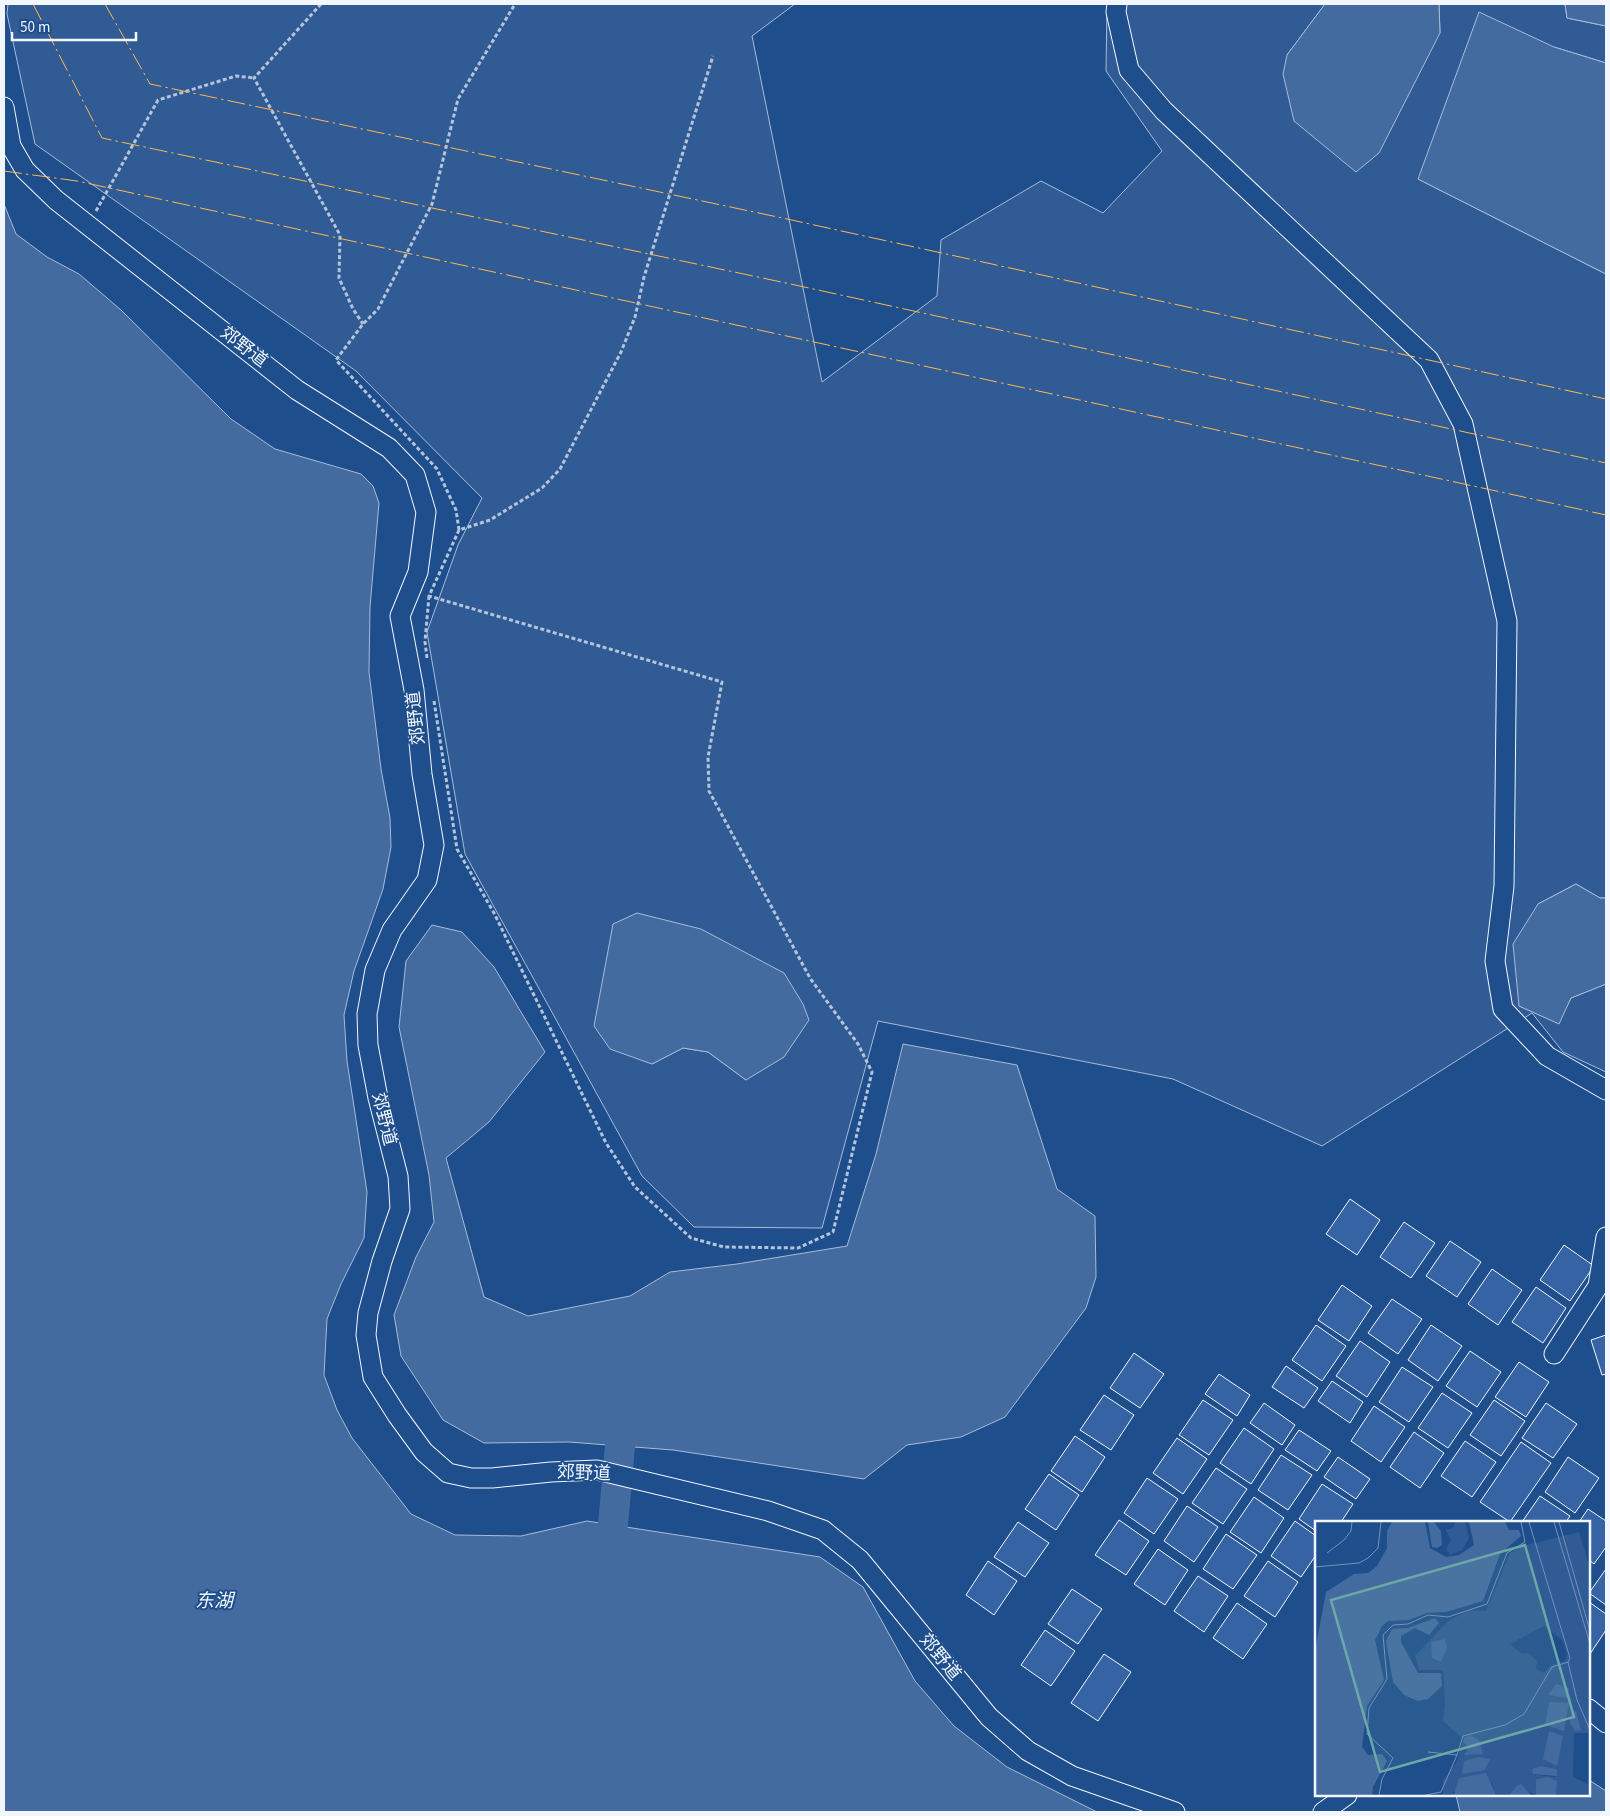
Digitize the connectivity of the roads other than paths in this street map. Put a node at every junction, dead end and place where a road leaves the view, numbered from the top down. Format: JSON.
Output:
{"nodes":[{"id":1,"x":1117,"y":4,"type":"edge"},
{"id":2,"x":4,"y":107,"type":"edge"},
{"id":3,"x":1606,"y":1090,"type":"edge"},
{"id":4,"x":1606,"y":1237,"type":"edge"},
{"id":5,"x":1554,"y":1354,"type":"dead end"},
{"id":6,"x":1590,"y":1710,"type":"edge"},
{"id":7,"x":1606,"y":1723,"type":"edge"},
{"id":8,"x":1346,"y":1796,"type":"edge"},
{"id":9,"x":1175,"y":1812,"type":"edge"},
{"id":10,"x":1323,"y":1812,"type":"edge"}],
"edges":[{"from":1,"to":3,"type":"street"},
{"from":2,"to":9,"type":"street","name":"郊野道"},
{"from":4,"to":5,"type":"street"},
{"from":6,"to":7,"type":"street"},
{"from":8,"to":10,"type":"street"}]}
